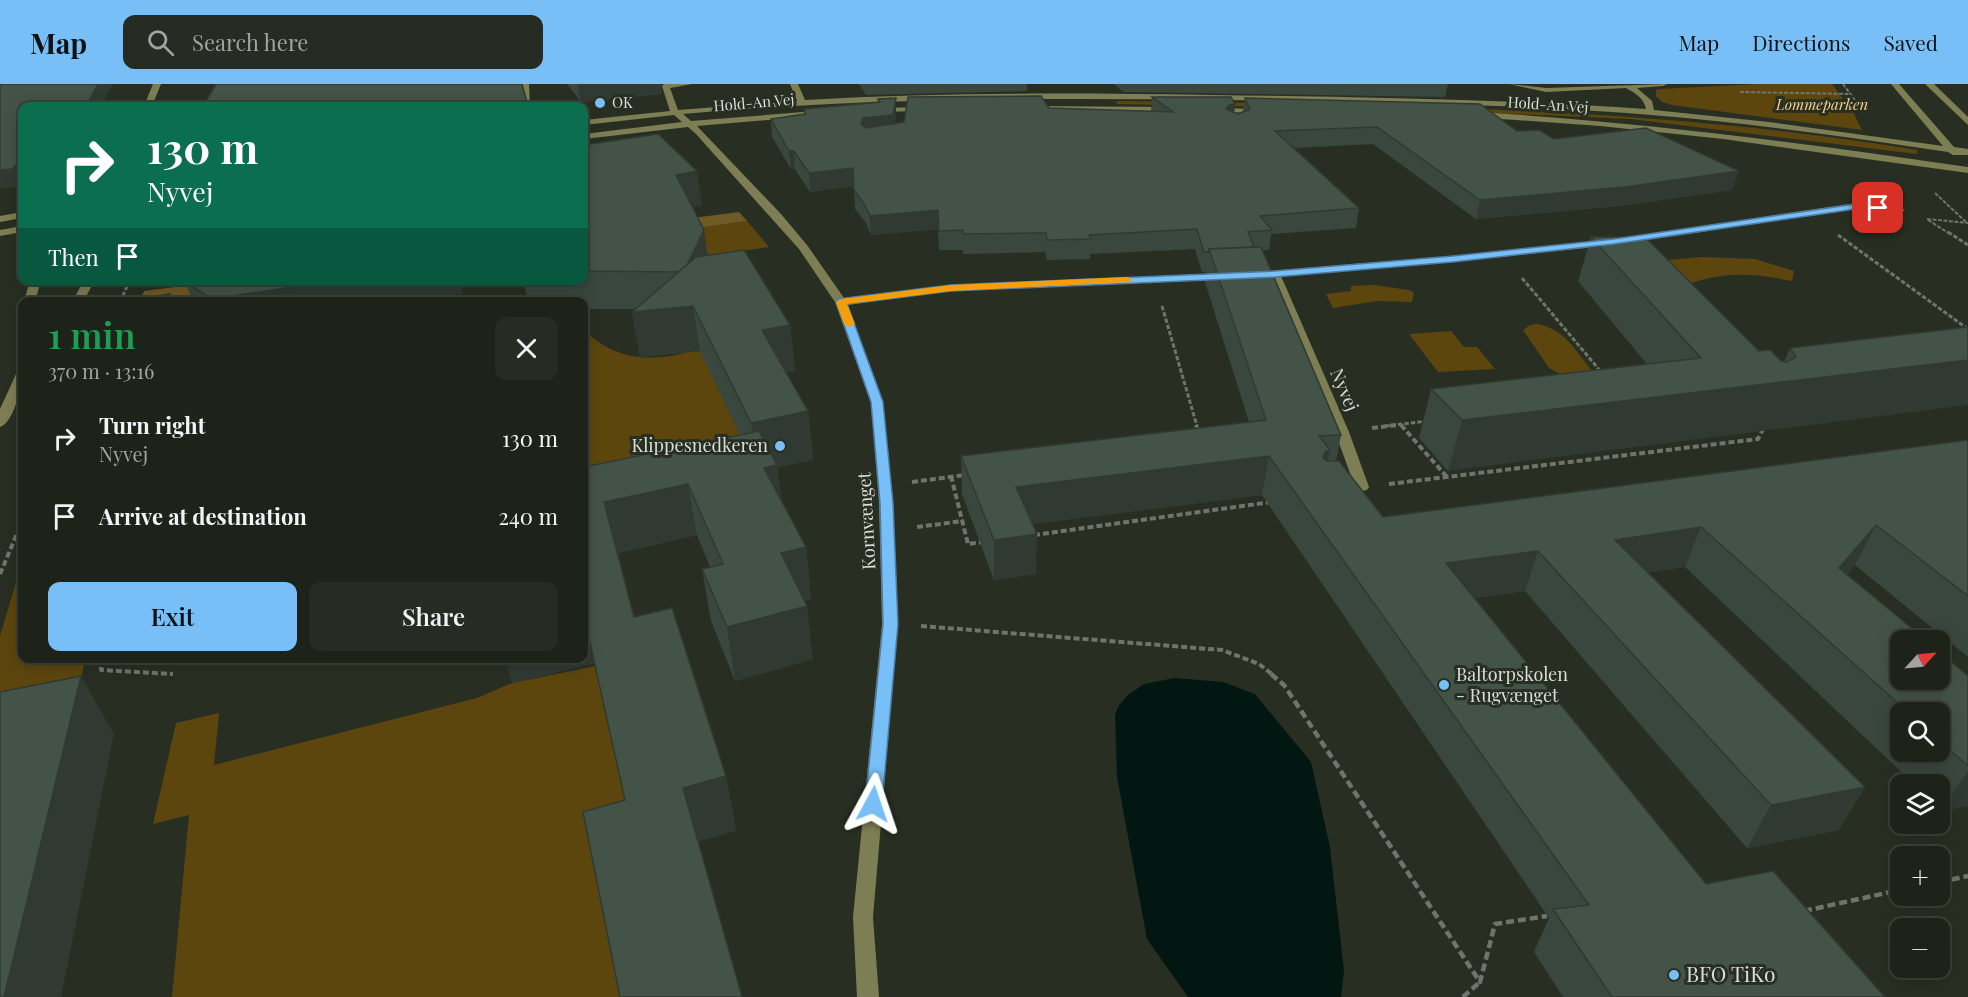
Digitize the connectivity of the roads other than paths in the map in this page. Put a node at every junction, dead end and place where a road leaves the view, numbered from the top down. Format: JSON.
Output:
{"nodes":[{"id":1,"x":157,"y":84,"type":"edge"},
{"id":2,"x":525,"y":84,"type":"edge"},
{"id":3,"x":687,"y":84,"type":"edge"},
{"id":4,"x":794,"y":84,"type":"edge"},
{"id":5,"x":1513,"y":84,"type":"edge"},
{"id":6,"x":1663,"y":84,"type":"edge"},
{"id":7,"x":1895,"y":84,"type":"edge"},
{"id":8,"x":1929,"y":84,"type":"edge"},
{"id":9,"x":1628,"y":86,"type":"junction"},
{"id":10,"x":1063,"y":92,"type":"junction"},
{"id":11,"x":801,"y":101,"type":"junction"},
{"id":12,"x":150,"y":102,"type":"edge"},
{"id":13,"x":526,"y":102,"type":"edge"},
{"id":14,"x":1017,"y":108,"type":"edge"},
{"id":15,"x":1064,"y":108,"type":"junction"},
{"id":16,"x":939,"y":109,"type":"edge"},
{"id":17,"x":1183,"y":109,"type":"edge"},
{"id":18,"x":869,"y":110,"type":"edge"},
{"id":19,"x":1204,"y":110,"type":"edge"},
{"id":20,"x":1277,"y":111,"type":"edge"},
{"id":21,"x":675,"y":112,"type":"junction"},
{"id":22,"x":839,"y":112,"type":"edge"},
{"id":23,"x":1650,"y":112,"type":"junction"},
{"id":24,"x":1463,"y":115,"type":"edge"},
{"id":25,"x":1968,"y":122,"type":"edge"},
{"id":26,"x":588,"y":123,"type":"edge"},
{"id":27,"x":690,"y":124,"type":"junction"},
{"id":28,"x":588,"y":137,"type":"edge"},
{"id":29,"x":1951,"y":150,"type":"junction"},
{"id":30,"x":1968,"y":152,"type":"edge"},
{"id":31,"x":1967,"y":172,"type":"edge"},
{"id":32,"x":1900,"y":210,"type":"road end"},
{"id":33,"x":18,"y":216,"type":"edge"},
{"id":34,"x":0,"y":219,"type":"edge"},
{"id":35,"x":18,"y":230,"type":"edge"},
{"id":36,"x":0,"y":233,"type":"edge"},
{"id":37,"x":1275,"y":274,"type":"junction"},
{"id":38,"x":841,"y":302,"type":"junction"},
{"id":39,"x":18,"y":383,"type":"edge"},
{"id":40,"x":0,"y":423,"type":"edge"},
{"id":41,"x":1325,"y":495,"type":"edge"},
{"id":42,"x":868,"y":997,"type":"edge"}],
"edges":[{"from":1,"to":12,"type":"street"},
{"from":2,"to":13,"type":"street"},
{"from":3,"to":21,"type":"street"},
{"from":4,"to":11,"type":"street","name":"Hold-An Vej"},
{"from":5,"to":9,"type":"street"},
{"from":6,"to":9,"type":"street"},
{"from":7,"to":29,"type":"street"},
{"from":8,"to":25,"type":"street"},
{"from":9,"to":23,"type":"street"},
{"from":10,"to":11,"type":"street","name":"Hold-An Vej"},
{"from":10,"to":15,"type":"street"},
{"from":10,"to":23,"type":"street","name":"Hold-An Vej"},
{"from":11,"to":21,"type":"street","name":"Hold-An Vej"},
{"from":14,"to":15,"type":"street"},
{"from":15,"to":17,"type":"street"},
{"from":16,"to":18,"type":"street"},
{"from":19,"to":20,"type":"street"},
{"from":21,"to":26,"type":"street","name":"Hold-An Vej"},
{"from":21,"to":27,"type":"street","name":"Kornvænget"},
{"from":22,"to":27,"type":"street","name":"Hold-An Vej"},
{"from":23,"to":29,"type":"street","name":"Hold-An Vej"},
{"from":24,"to":31,"type":"street","name":"Hold-An Vej"},
{"from":27,"to":28,"type":"street","name":"Hold-An Vej"},
{"from":27,"to":38,"type":"street","name":"Kornvænget"},
{"from":29,"to":30,"type":"street","name":"Hold-An Vej"},
{"from":29,"to":31,"type":"street"},
{"from":32,"to":37,"type":"street"},
{"from":33,"to":34,"type":"street"},
{"from":35,"to":36,"type":"street"},
{"from":37,"to":38,"type":"street"},
{"from":37,"to":41,"type":"street","name":"Nyvej"},
{"from":38,"to":42,"type":"street","name":"Kornvænget"},
{"from":39,"to":40,"type":"street"}]}
